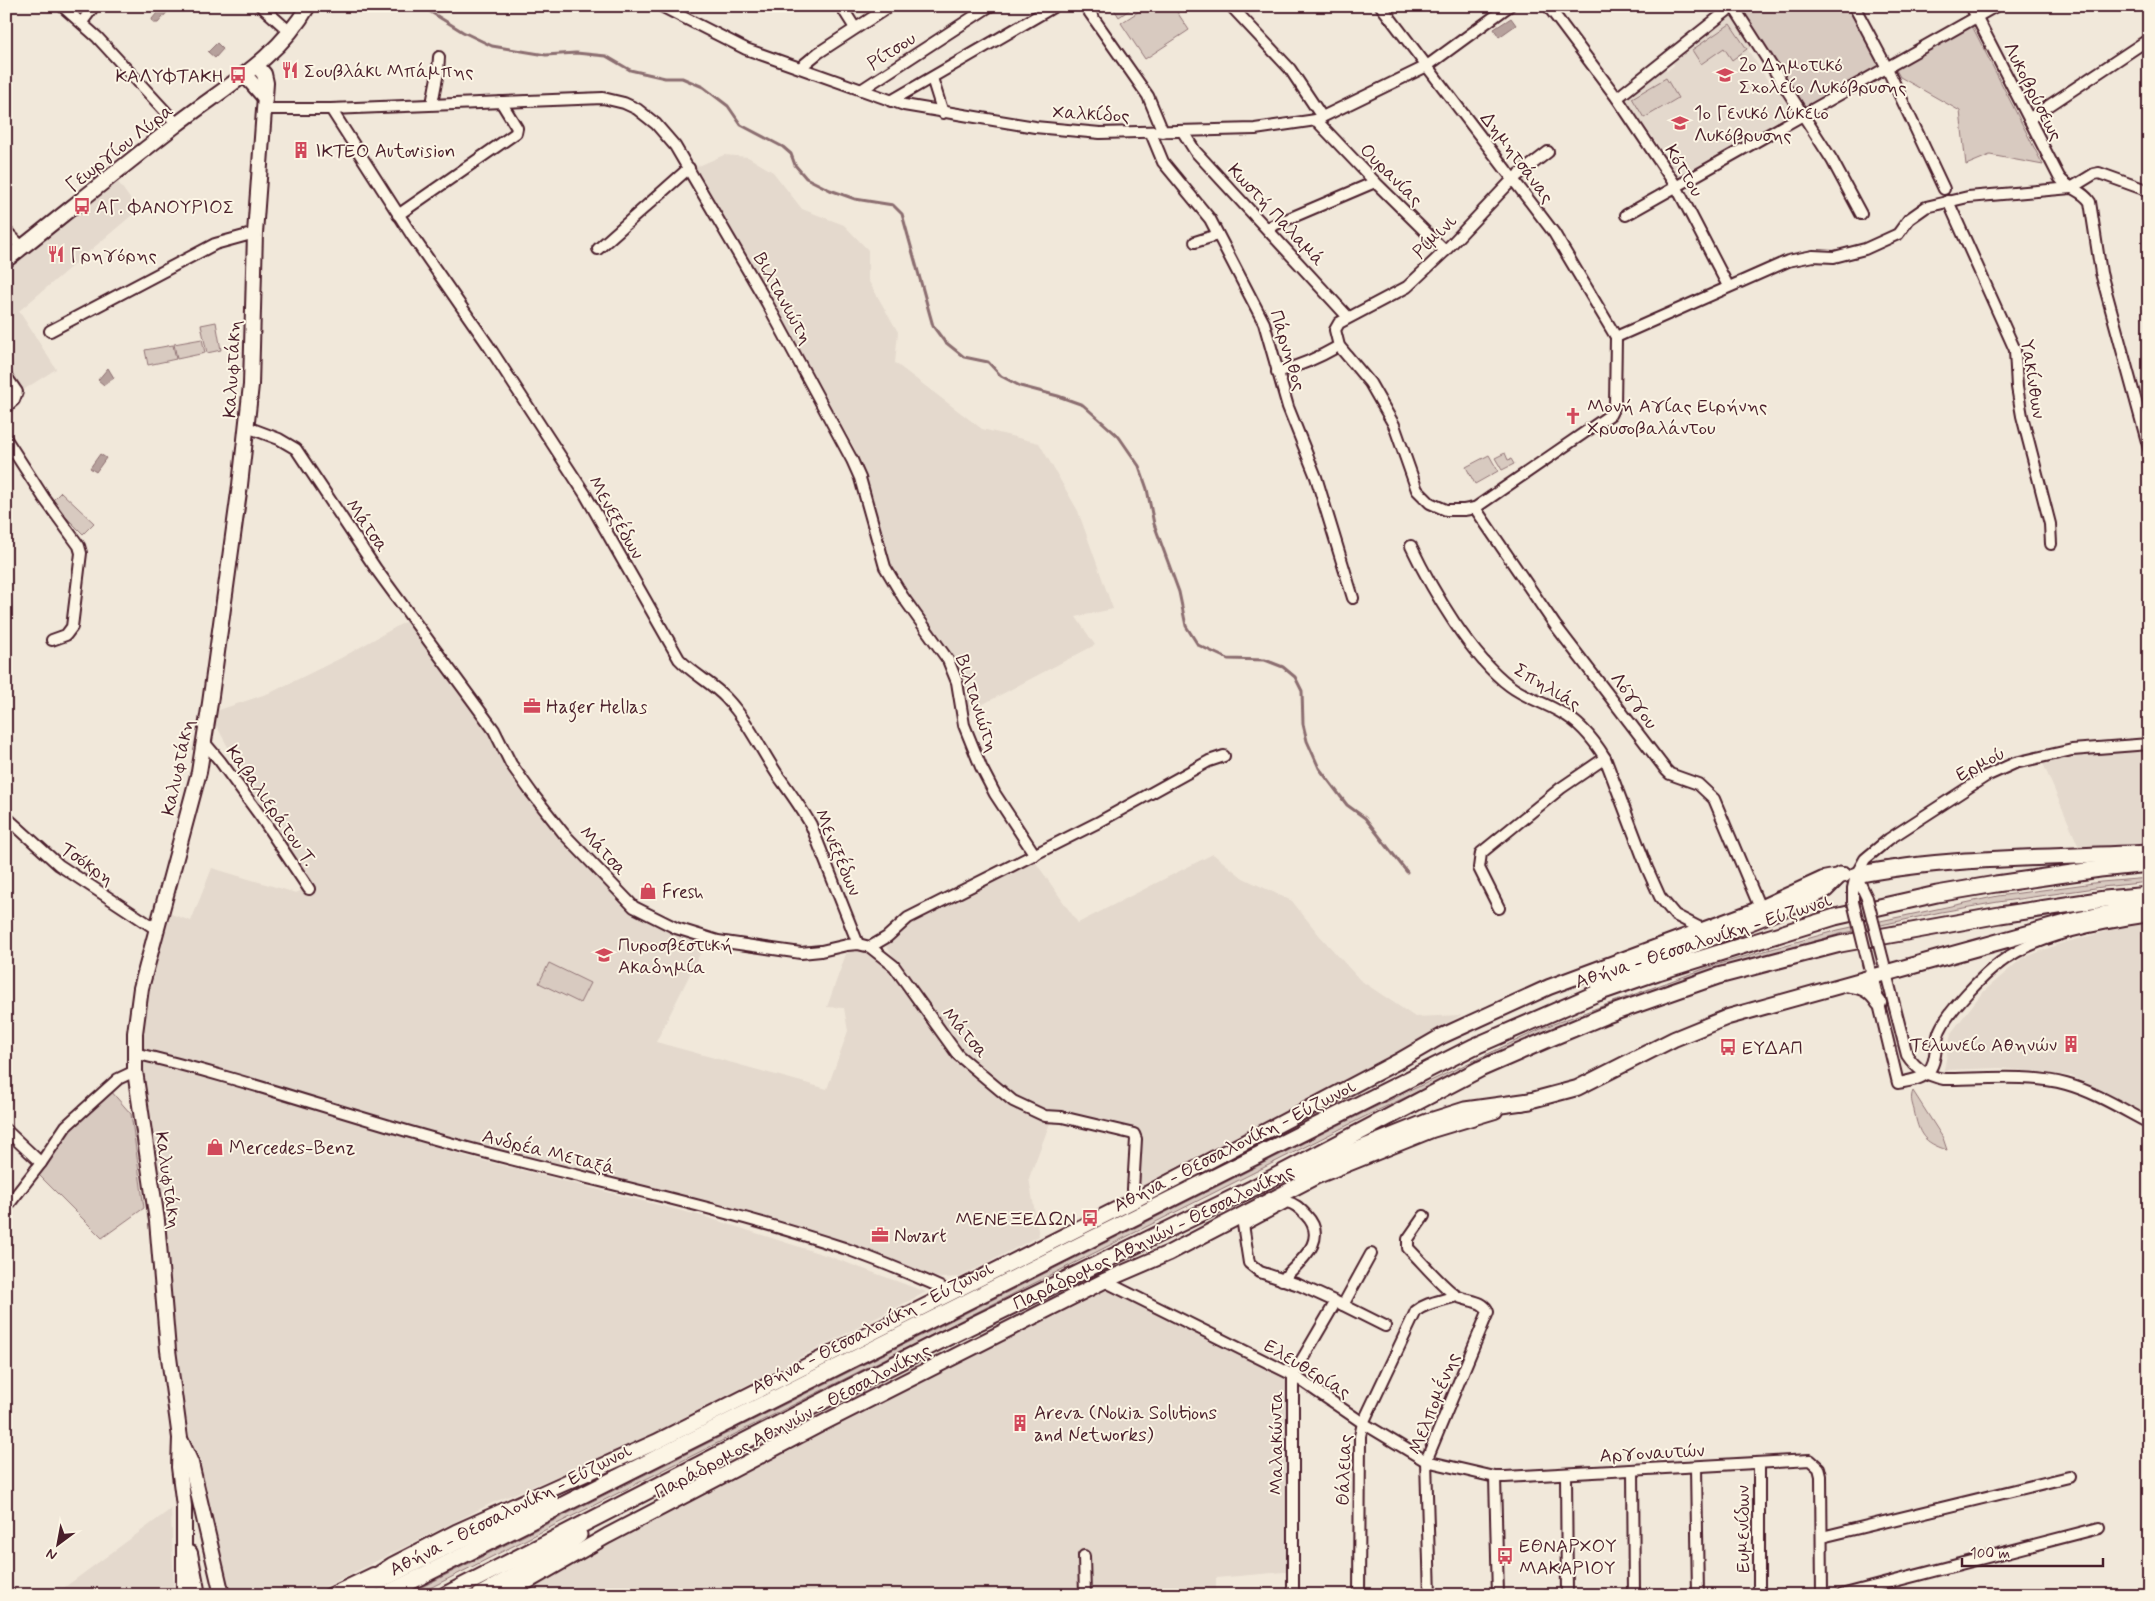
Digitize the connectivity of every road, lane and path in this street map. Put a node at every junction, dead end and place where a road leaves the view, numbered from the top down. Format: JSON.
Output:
{"nodes":[{"id":1,"x":62,"y":6,"type":"edge"},
{"id":2,"x":94,"y":6,"type":"edge"},
{"id":3,"x":261,"y":6,"type":"edge"},
{"id":4,"x":308,"y":6,"type":"edge"},
{"id":5,"x":661,"y":6,"type":"edge"},
{"id":6,"x":841,"y":6,"type":"edge"},
{"id":7,"x":890,"y":6,"type":"edge"},
{"id":8,"x":990,"y":6,"type":"edge"},
{"id":9,"x":1055,"y":6,"type":"edge"},
{"id":10,"x":1085,"y":6,"type":"edge"},
{"id":11,"x":1231,"y":6,"type":"edge"},
{"id":12,"x":1381,"y":6,"type":"edge"},
{"id":13,"x":1509,"y":6,"type":"edge"},
{"id":14,"x":1548,"y":6,"type":"edge"},
{"id":15,"x":1733,"y":6,"type":"edge"},
{"id":16,"x":1854,"y":6,"type":"edge"},
{"id":17,"x":1970,"y":6,"type":"edge"},
{"id":18,"x":1996,"y":6,"type":"edge"},
{"id":19,"x":1976,"y":17,"type":"junction"},
{"id":20,"x":82,"y":22,"type":"junction"},
{"id":21,"x":855,"y":28,"type":"junction"},
{"id":22,"x":290,"y":32,"type":"junction"},
{"id":23,"x":2149,"y":39,"type":"edge"},
{"id":24,"x":439,"y":57,"type":"dead end"},
{"id":25,"x":257,"y":66,"type":"junction"},
{"id":26,"x":1427,"y":66,"type":"junction"},
{"id":27,"x":801,"y":67,"type":"junction"},
{"id":28,"x":1888,"y":68,"type":"junction"},
{"id":29,"x":245,"y":75,"type":"junction"},
{"id":30,"x":932,"y":78,"type":"junction"},
{"id":31,"x":861,"y":90,"type":"junction"},
{"id":32,"x":1617,"y":98,"type":"junction"},
{"id":33,"x":892,"y":101,"type":"junction"},
{"id":34,"x":501,"y":102,"type":"junction"},
{"id":35,"x":264,"y":104,"type":"junction"},
{"id":36,"x":432,"y":104,"type":"junction"},
{"id":37,"x":331,"y":108,"type":"junction"},
{"id":38,"x":943,"y":112,"type":"junction"},
{"id":39,"x":1803,"y":116,"type":"junction"},
{"id":40,"x":1319,"y":118,"type":"junction"},
{"id":41,"x":2029,"y":119,"type":"junction"},
{"id":42,"x":177,"y":124,"type":"junction"},
{"id":43,"x":1163,"y":132,"type":"junction"},
{"id":44,"x":1183,"y":132,"type":"junction"},
{"id":45,"x":1151,"y":133,"type":"junction"},
{"id":46,"x":1548,"y":152,"type":"dead end"},
{"id":47,"x":689,"y":168,"type":"junction"},
{"id":48,"x":1513,"y":179,"type":"junction"},
{"id":49,"x":1375,"y":182,"type":"junction"},
{"id":50,"x":1676,"y":186,"type":"junction"},
{"id":51,"x":2071,"y":188,"type":"junction"},
{"id":52,"x":1944,"y":189,"type":"dead end"},
{"id":53,"x":2149,"y":191,"type":"edge"},
{"id":54,"x":1948,"y":201,"type":"junction"},
{"id":55,"x":1862,"y":214,"type":"dead end"},
{"id":56,"x":398,"y":215,"type":"junction"},
{"id":57,"x":1626,"y":215,"type":"dead end"},
{"id":58,"x":1266,"y":228,"type":"junction"},
{"id":59,"x":6,"y":231,"type":"edge"},
{"id":60,"x":255,"y":233,"type":"junction"},
{"id":61,"x":1217,"y":234,"type":"junction"},
{"id":62,"x":1196,"y":242,"type":"dead end"},
{"id":63,"x":22,"y":247,"type":"junction"},
{"id":64,"x":598,"y":249,"type":"dead end"},
{"id":65,"x":1445,"y":251,"type":"junction"},
{"id":66,"x":6,"y":260,"type":"edge"},
{"id":67,"x":1728,"y":286,"type":"junction"},
{"id":68,"x":1348,"y":317,"type":"junction"},
{"id":69,"x":50,"y":331,"type":"dead end"},
{"id":70,"x":1616,"y":337,"type":"junction"},
{"id":71,"x":1339,"y":346,"type":"junction"},
{"id":72,"x":1278,"y":372,"type":"junction"},
{"id":73,"x":6,"y":376,"type":"edge"},
{"id":74,"x":6,"y":407,"type":"edge"},
{"id":75,"x":247,"y":428,"type":"junction"},
{"id":76,"x":6,"y":439,"type":"edge"},
{"id":77,"x":2149,"y":449,"type":"edge"},
{"id":78,"x":1475,"y":508,"type":"junction"},
{"id":79,"x":2052,"y":544,"type":"dead end"},
{"id":80,"x":1412,"y":546,"type":"dead end"},
{"id":81,"x":1353,"y":598,"type":"dead end"},
{"id":82,"x":52,"y":640,"type":"dead end"},
{"id":83,"x":204,"y":742,"type":"junction"},
{"id":84,"x":2149,"y":744,"type":"edge"},
{"id":85,"x":1224,"y":756,"type":"dead end"},
{"id":86,"x":1605,"y":758,"type":"junction"},
{"id":87,"x":6,"y":817,"type":"edge"},
{"id":88,"x":2149,"y":853,"type":"edge"},
{"id":89,"x":1035,"y":854,"type":"junction"},
{"id":90,"x":2149,"y":864,"type":"edge"},
{"id":91,"x":1840,"y":875,"type":"junction"},
{"id":92,"x":1856,"y":875,"type":"junction"},
{"id":93,"x":310,"y":889,"type":"dead end"},
{"id":94,"x":2149,"y":895,"type":"edge"},
{"id":95,"x":2149,"y":905,"type":"edge"},
{"id":96,"x":1499,"y":908,"type":"dead end"},
{"id":97,"x":1760,"y":908,"type":"junction"},
{"id":98,"x":2149,"y":916,"type":"edge"},
{"id":99,"x":156,"y":929,"type":"junction"},
{"id":100,"x":1704,"y":930,"type":"junction"},
{"id":101,"x":858,"y":944,"type":"junction"},
{"id":102,"x":870,"y":947,"type":"junction"},
{"id":103,"x":1878,"y":970,"type":"junction"},
{"id":104,"x":1849,"y":984,"type":"junction"},
{"id":105,"x":1879,"y":1003,"type":"junction"},
{"id":106,"x":1520,"y":1028,"type":"junction"},
{"id":107,"x":134,"y":1053,"type":"junction"},
{"id":108,"x":136,"y":1071,"type":"junction"},
{"id":109,"x":1927,"y":1074,"type":"junction"},
{"id":110,"x":1530,"y":1101,"type":"junction"},
{"id":111,"x":2149,"y":1123,"type":"edge"},
{"id":112,"x":6,"y":1130,"type":"edge"},
{"id":113,"x":41,"y":1163,"type":"junction"},
{"id":114,"x":1253,"y":1188,"type":"junction"},
{"id":115,"x":1135,"y":1200,"type":"junction"},
{"id":116,"x":6,"y":1208,"type":"edge"},
{"id":117,"x":1424,"y":1216,"type":"dead end"},
{"id":118,"x":1243,"y":1220,"type":"junction"},
{"id":119,"x":1371,"y":1254,"type":"dead end"},
{"id":120,"x":1282,"y":1280,"type":"junction"},
{"id":121,"x":1104,"y":1281,"type":"junction"},
{"id":122,"x":951,"y":1292,"type":"junction"},
{"id":123,"x":1456,"y":1296,"type":"junction"},
{"id":124,"x":1339,"y":1304,"type":"junction"},
{"id":125,"x":1385,"y":1326,"type":"dead end"},
{"id":126,"x":1293,"y":1376,"type":"junction"},
{"id":127,"x":1362,"y":1423,"type":"junction"},
{"id":128,"x":180,"y":1438,"type":"junction"},
{"id":129,"x":1426,"y":1461,"type":"junction"},
{"id":130,"x":1759,"y":1463,"type":"junction"},
{"id":131,"x":1696,"y":1467,"type":"junction"},
{"id":132,"x":1633,"y":1470,"type":"junction"},
{"id":133,"x":1566,"y":1474,"type":"junction"},
{"id":134,"x":1495,"y":1477,"type":"junction"},
{"id":135,"x":2069,"y":1477,"type":"dead end"},
{"id":136,"x":600,"y":1487,"type":"junction"},
{"id":137,"x":184,"y":1506,"type":"junction"},
{"id":138,"x":614,"y":1510,"type":"junction"},
{"id":139,"x":2099,"y":1528,"type":"dead end"},
{"id":140,"x":1822,"y":1537,"type":"junction"},
{"id":141,"x":1084,"y":1556,"type":"dead end"},
{"id":142,"x":392,"y":1564,"type":"junction"},
{"id":143,"x":221,"y":1588,"type":"edge"},
{"id":144,"x":184,"y":1595,"type":"edge"},
{"id":145,"x":198,"y":1595,"type":"edge"},
{"id":146,"x":227,"y":1595,"type":"edge"},
{"id":147,"x":327,"y":1595,"type":"edge"},
{"id":148,"x":351,"y":1595,"type":"edge"},
{"id":149,"x":384,"y":1595,"type":"edge"},
{"id":150,"x":445,"y":1595,"type":"edge"},
{"id":151,"x":480,"y":1595,"type":"edge"},
{"id":152,"x":504,"y":1595,"type":"edge"},
{"id":153,"x":1084,"y":1595,"type":"edge"},
{"id":154,"x":1293,"y":1595,"type":"edge"},
{"id":155,"x":1359,"y":1595,"type":"edge"},
{"id":156,"x":1430,"y":1595,"type":"edge"},
{"id":157,"x":1498,"y":1595,"type":"edge"},
{"id":158,"x":1567,"y":1595,"type":"edge"},
{"id":159,"x":1634,"y":1595,"type":"edge"},
{"id":160,"x":1698,"y":1595,"type":"edge"},
{"id":161,"x":1760,"y":1595,"type":"edge"},
{"id":162,"x":1822,"y":1595,"type":"edge"},
{"id":163,"x":1841,"y":1595,"type":"edge"}],
"edges":[{"from":1,"to":20,"type":"street"},
{"from":2,"to":20,"type":"street"},
{"from":3,"to":22,"type":"street"},
{"from":4,"to":22,"type":"main road","name":"Γεωργίου Λύρα"},
{"from":5,"to":27,"type":"street","name":"Χαλκίδος"},
{"from":6,"to":21,"type":"street"},
{"from":7,"to":21,"type":"street"},
{"from":8,"to":31,"type":"street","name":"Ρίτσου"},
{"from":9,"to":30,"type":"street"},
{"from":10,"to":43,"type":"street"},
{"from":11,"to":40,"type":"street","name":"Ουρανίας"},
{"from":12,"to":26,"type":"street","name":"Δημητσάνας"},
{"from":13,"to":26,"type":"street","name":"Χαλκίδος"},
{"from":14,"to":32,"type":"street","name":"Κόττου"},
{"from":15,"to":32,"type":"street"},
{"from":15,"to":39,"type":"street"},
{"from":16,"to":28,"type":"street"},
{"from":17,"to":19,"type":"street","name":"Λυκοβρύσεως"},
{"from":18,"to":19,"type":"street"},
{"from":19,"to":28,"type":"street"},
{"from":19,"to":41,"type":"street","name":"Λυκοβρύσεως"},
{"from":20,"to":42,"type":"street"},
{"from":21,"to":27,"type":"street"},
{"from":22,"to":25,"type":"main road","name":"Γεωργίου Λύρα"},
{"from":23,"to":41,"type":"street"},
{"from":24,"to":36,"type":"street"},
{"from":25,"to":29,"type":"main road","name":"Γεωργίου Λύρα"},
{"from":25,"to":35,"type":"main road","name":"Καλυφτάκη"},
{"from":26,"to":40,"type":"street","name":"Χαλκίδος"},
{"from":26,"to":48,"type":"street","name":"Δημητσάνας"},
{"from":27,"to":31,"type":"street","name":"Χαλκίδος"},
{"from":28,"to":39,"type":"street"},
{"from":28,"to":52,"type":"street"},
{"from":29,"to":35,"type":"main road"},
{"from":29,"to":42,"type":"main road","name":"Γεωργίου Λύρα"},
{"from":30,"to":33,"type":"street"},
{"from":30,"to":38,"type":"street"},
{"from":31,"to":33,"type":"street","name":"Χαλκίδος"},
{"from":32,"to":50,"type":"street","name":"Κόττου"},
{"from":33,"to":38,"type":"street","name":"Χαλκίδος"},
{"from":34,"to":36,"type":"street","name":"Βιλτανιώτη"},
{"from":34,"to":47,"type":"street","name":"Βιλτανιώτη"},
{"from":34,"to":56,"type":"street"},
{"from":35,"to":37,"type":"street","name":"Βιλτανιώτη"},
{"from":35,"to":60,"type":"main road","name":"Καλυφτάκη"},
{"from":36,"to":37,"type":"street","name":"Βιλτανιώτη"},
{"from":37,"to":56,"type":"street","name":"Μενεξέδων"},
{"from":38,"to":45,"type":"street","name":"Χαλκίδος"},
{"from":39,"to":50,"type":"street"},
{"from":39,"to":55,"type":"street"},
{"from":40,"to":44,"type":"street","name":"Χαλκίδος"},
{"from":40,"to":49,"type":"street","name":"Ουρανίας"},
{"from":41,"to":51,"type":"street","name":"Λυκοβρύσεως"},
{"from":42,"to":63,"type":"main road","name":"Γεωργίου Λύρα"},
{"from":43,"to":44,"type":"street","name":"Χαλκίδος"},
{"from":43,"to":45,"type":"street","name":"Χαλκίδος"},
{"from":44,"to":58,"type":"street","name":"Κωστή Παλαμά"},
{"from":45,"to":61,"type":"street","name":"Πάρνηθος"},
{"from":46,"to":48,"type":"street","name":"Ρίμινι"},
{"from":47,"to":64,"type":"street"},
{"from":47,"to":89,"type":"street","name":"Βιλτανιώτη"},
{"from":48,"to":65,"type":"street","name":"Ρίμινι"},
{"from":48,"to":70,"type":"street","name":"Δημητσάνας"},
{"from":49,"to":58,"type":"street"},
{"from":49,"to":65,"type":"street","name":"Ουρανίας"},
{"from":50,"to":57,"type":"street"},
{"from":50,"to":67,"type":"street","name":"Κόττου"},
{"from":51,"to":53,"type":"street"},
{"from":51,"to":54,"type":"street"},
{"from":51,"to":77,"type":"street","name":"Λυκοβρύσεως"},
{"from":54,"to":67,"type":"street"},
{"from":54,"to":79,"type":"street","name":"Υακίνθων"},
{"from":56,"to":101,"type":"street","name":"Μενεξέδων"},
{"from":58,"to":68,"type":"street","name":"Κωστή Παλαμά"},
{"from":59,"to":63,"type":"street"},
{"from":60,"to":69,"type":"street"},
{"from":60,"to":75,"type":"main road","name":"Καλυφτάκη"},
{"from":61,"to":62,"type":"street"},
{"from":61,"to":72,"type":"street","name":"Πάρνηθος"},
{"from":63,"to":66,"type":"main road","name":"Γεωργίου Λύρα"},
{"from":65,"to":68,"type":"street","name":"Ρίμινι"},
{"from":67,"to":70,"type":"street"},
{"from":68,"to":71,"type":"street","name":"Ρίμινι"},
{"from":70,"to":78,"type":"street"},
{"from":71,"to":72,"type":"street"},
{"from":71,"to":78,"type":"street"},
{"from":72,"to":81,"type":"street","name":"Πάρνηθος"},
{"from":73,"to":74,"type":"street"},
{"from":75,"to":83,"type":"main road","name":"Καλυφτάκη"},
{"from":75,"to":101,"type":"street","name":"Μάτσα"},
{"from":76,"to":82,"type":"street"},
{"from":78,"to":97,"type":"street","name":"Λόγγου"},
{"from":80,"to":86,"type":"street","name":"Σπηλιάς"},
{"from":83,"to":93,"type":"street","name":"Καβαλιεράτου Τ."},
{"from":83,"to":99,"type":"main road","name":"Καλυφτάκη"},
{"from":84,"to":92,"type":"street","name":"Ερμού"},
{"from":85,"to":89,"type":"street"},
{"from":86,"to":96,"type":"street"},
{"from":86,"to":100,"type":"street","name":"Σπηλιάς"},
{"from":87,"to":99,"type":"street","name":"Τσόκρη"},
{"from":88,"to":92,"type":"highway"},
{"from":89,"to":102,"type":"street"},
{"from":90,"to":106,"type":"highway","name":"Αθήνα - Θεσσαλονίκη - Εύζωνοι"},
{"from":91,"to":92,"type":"main road","name":"Παράδρομος Αθηνών - Θεσσαλονίκης"},
{"from":91,"to":97,"type":"main road","name":"Παράδρομος Αθηνών - Θεσσαλονίκης"},
{"from":91,"to":106,"type":"highway"},
{"from":92,"to":103,"type":"street","bridge":true},
{"from":92,"to":103,"type":"street","bridge":true},
{"from":94,"to":114,"type":"highway","name":"Αθήνα - Θεσσαλονίκη - Εύζωνοι"},
{"from":95,"to":103,"type":"highway"},
{"from":97,"to":100,"type":"main road","name":"Παράδρομος Αθηνών - Θεσσαλονίκης"},
{"from":98,"to":109,"type":"street"},
{"from":99,"to":107,"type":"main road","name":"Καλυφτάκη"},
{"from":100,"to":115,"type":"main road","name":"Παράδρομος Αθηνών - Θεσσαλονίκης"},
{"from":101,"to":102,"type":"street","name":"Μάτσα"},
{"from":102,"to":115,"type":"street","name":"Μάτσα"},
{"from":103,"to":104,"type":"main road","name":"Παράδρομος Αθηνών - Θεσσαλονίκης"},
{"from":103,"to":105,"type":"street"},
{"from":103,"to":109,"type":"street"},
{"from":104,"to":105,"type":"main road"},
{"from":104,"to":110,"type":"main road","name":"Παράδρομος Αθηνών - Θεσσαλονίκης"},
{"from":105,"to":109,"type":"street"},
{"from":106,"to":136,"type":"highway","name":"Αθήνα - Θεσσαλονίκη - Εύζωνοι"},
{"from":107,"to":108,"type":"main road","name":"Καλυφτάκη"},
{"from":107,"to":122,"type":"street","name":"Ανδρέα Μεταξά"},
{"from":108,"to":113,"type":"street"},
{"from":108,"to":128,"type":"main road","name":"Καλυφτάκη"},
{"from":109,"to":111,"type":"street"},
{"from":110,"to":114,"type":"highway"},
{"from":110,"to":118,"type":"main road","name":"Παράδρομος Αθηνών - Θεσσαλονίκης"},
{"from":112,"to":113,"type":"street"},
{"from":113,"to":116,"type":"street"},
{"from":114,"to":138,"type":"highway","name":"Αθήνα - Θεσσαλονίκη - Εύζωνοι"},
{"from":115,"to":122,"type":"main road","name":"Παράδρομος Αθηνών - Θεσσαλονίκης"},
{"from":117,"to":123,"type":"street"},
{"from":118,"to":120,"type":"street"},
{"from":118,"to":120,"type":"street"},
{"from":118,"to":121,"type":"main road","name":"Παράδρομος Αθηνών - Θεσσαλονίκης"},
{"from":119,"to":124,"type":"street","name":"Μαλακώντα"},
{"from":120,"to":124,"type":"street"},
{"from":121,"to":126,"type":"street","name":"Ελευθερίας"},
{"from":121,"to":152,"type":"main road","name":"Παράδρομος Αθηνών - Θεσσαλονίκης"},
{"from":122,"to":142,"type":"main road","name":"Παράδρομος Αθηνών - Θεσσαλονίκης"},
{"from":123,"to":127,"type":"street","name":"Θάλειας"},
{"from":123,"to":129,"type":"street","name":"Μελπομένης"},
{"from":124,"to":125,"type":"street"},
{"from":124,"to":126,"type":"street","name":"Μαλακώντα"},
{"from":126,"to":127,"type":"street","name":"Ελευθερίας"},
{"from":126,"to":154,"type":"street","name":"Μαλακώντα"},
{"from":127,"to":129,"type":"street","name":"Ελευθερίας"},
{"from":127,"to":155,"type":"street","name":"Θάλειας"},
{"from":128,"to":137,"type":"main road","name":"Καλυφτάκη"},
{"from":128,"to":143,"type":"main road","name":"Καλυφτάκη"},
{"from":129,"to":134,"type":"street","name":"Ελευθερίας"},
{"from":129,"to":156,"type":"street","name":"Μελπομένης"},
{"from":130,"to":131,"type":"street","name":"Αργοναυτών"},
{"from":130,"to":140,"type":"street","name":"Αργοναυτών"},
{"from":130,"to":161,"type":"street","name":"Ευμενίδων"},
{"from":131,"to":132,"type":"street","name":"Αργοναυτών"},
{"from":131,"to":160,"type":"street"},
{"from":132,"to":133,"type":"street","name":"Αργοναυτών"},
{"from":132,"to":159,"type":"street"},
{"from":133,"to":134,"type":"street","name":"Αργοναυτών"},
{"from":133,"to":158,"type":"street"},
{"from":134,"to":157,"type":"street"},
{"from":135,"to":140,"type":"street"},
{"from":136,"to":148,"type":"highway"},
{"from":136,"to":149,"type":"highway","name":"Αθήνα - Θεσσαλονίκη - Εύζωνοι"},
{"from":137,"to":144,"type":"main road","name":"Καλυφτάκη"},
{"from":137,"to":145,"type":"main road"},
{"from":138,"to":150,"type":"highway","name":"Αθήνα - Θεσσαλονίκη - Εύζωνοι"},
{"from":138,"to":151,"type":"highway"},
{"from":139,"to":163,"type":"street"},
{"from":140,"to":162,"type":"street"},
{"from":141,"to":153,"type":"street"},
{"from":142,"to":147,"type":"street"},
{"from":142,"to":148,"type":"main road","name":"Παράδρομος Αθηνών - Θεσσαλονίκης"},
{"from":143,"to":146,"type":"street"}]}
